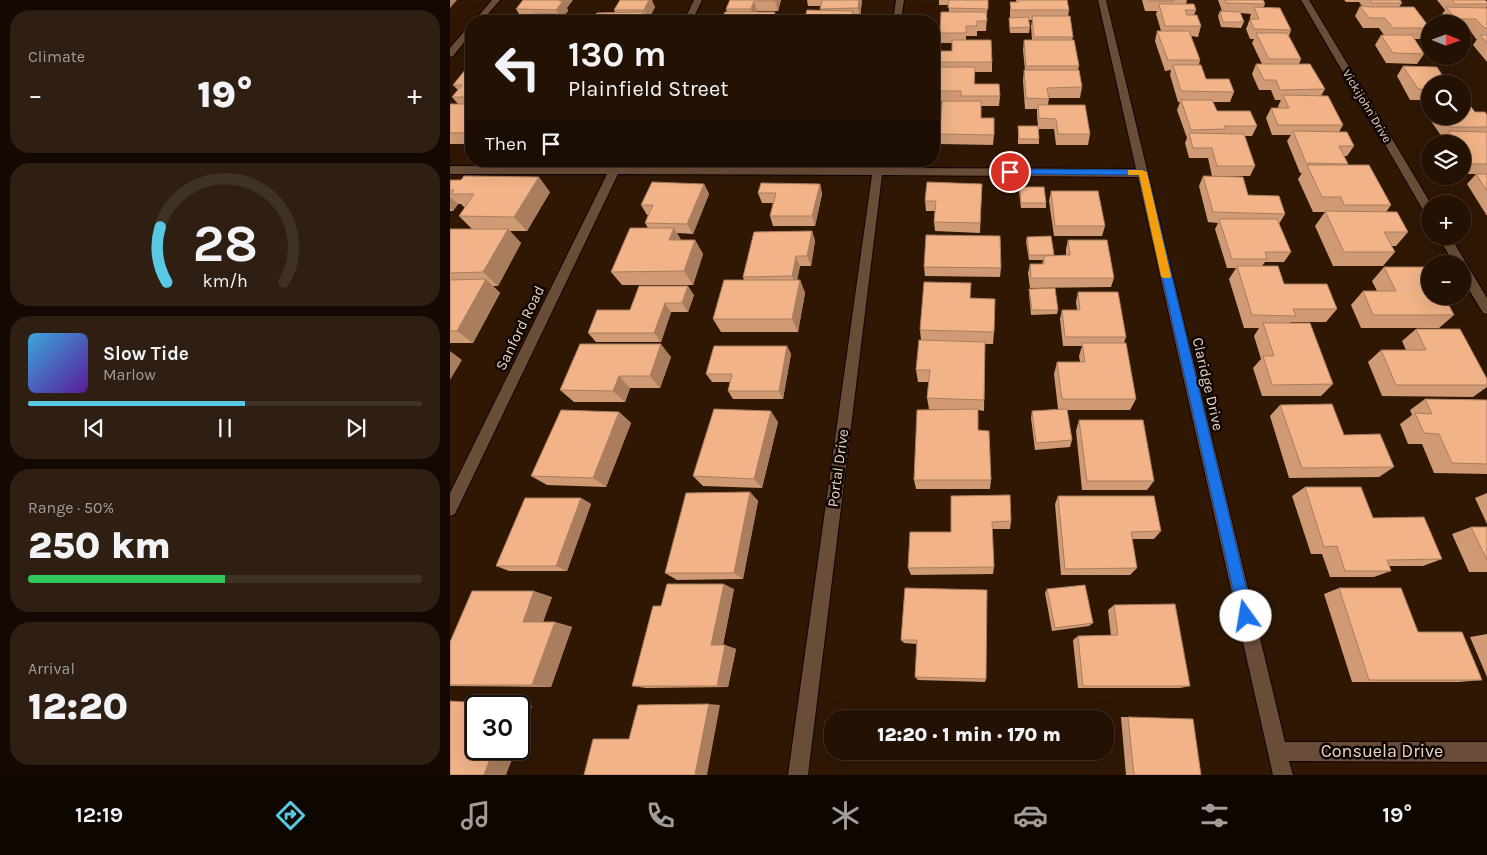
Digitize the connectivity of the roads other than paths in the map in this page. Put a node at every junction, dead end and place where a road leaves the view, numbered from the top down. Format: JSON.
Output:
{"nodes":[{"id":1,"x":496,"y":0,"type":"edge"},
{"id":2,"x":698,"y":0,"type":"edge"},
{"id":3,"x":900,"y":0,"type":"edge"},
{"id":4,"x":1102,"y":0,"type":"edge"},
{"id":5,"x":1304,"y":0,"type":"edge"},
{"id":6,"x":483,"y":15,"type":"edge"},
{"id":7,"x":691,"y":15,"type":"edge"},
{"id":8,"x":898,"y":15,"type":"edge"},
{"id":9,"x":465,"y":36,"type":"edge"},
{"id":10,"x":450,"y":54,"type":"edge"},
{"id":11,"x":575,"y":167,"type":"edge"},
{"id":12,"x":617,"y":167,"type":"edge"},
{"id":13,"x":878,"y":167,"type":"edge"},
{"id":14,"x":922,"y":167,"type":"edge"},
{"id":15,"x":450,"y":170,"type":"edge"},
{"id":16,"x":1142,"y":172,"type":"junction"},
{"id":17,"x":1421,"y":197,"type":"edge"},
{"id":18,"x":1471,"y":282,"type":"edge"},
{"id":19,"x":1487,"y":309,"type":"edge"},
{"id":20,"x":450,"y":509,"type":"edge"},
{"id":21,"x":1277,"y":750,"type":"junction"},
{"id":22,"x":1487,"y":752,"type":"edge"},
{"id":23,"x":798,"y":775,"type":"edge"},
{"id":24,"x":1283,"y":775,"type":"edge"}],
"edges":[{"from":1,"to":6,"type":"street"},
{"from":2,"to":7,"type":"street"},
{"from":3,"to":8,"type":"street"},
{"from":4,"to":16,"type":"street","name":"Claridge Drive"},
{"from":5,"to":17,"type":"street","name":"Vickijohn Drive"},
{"from":9,"to":10,"type":"street"},
{"from":11,"to":15,"type":"street"},
{"from":12,"to":20,"type":"street","name":"Sanford Road"},
{"from":13,"to":23,"type":"street","name":"Portal Drive"},
{"from":14,"to":16,"type":"street"},
{"from":16,"to":21,"type":"street","name":"Claridge Drive"},
{"from":18,"to":19,"type":"street"},
{"from":21,"to":22,"type":"street","name":"Consuela Drive"},
{"from":21,"to":24,"type":"street","name":"Claridge Drive"}]}
